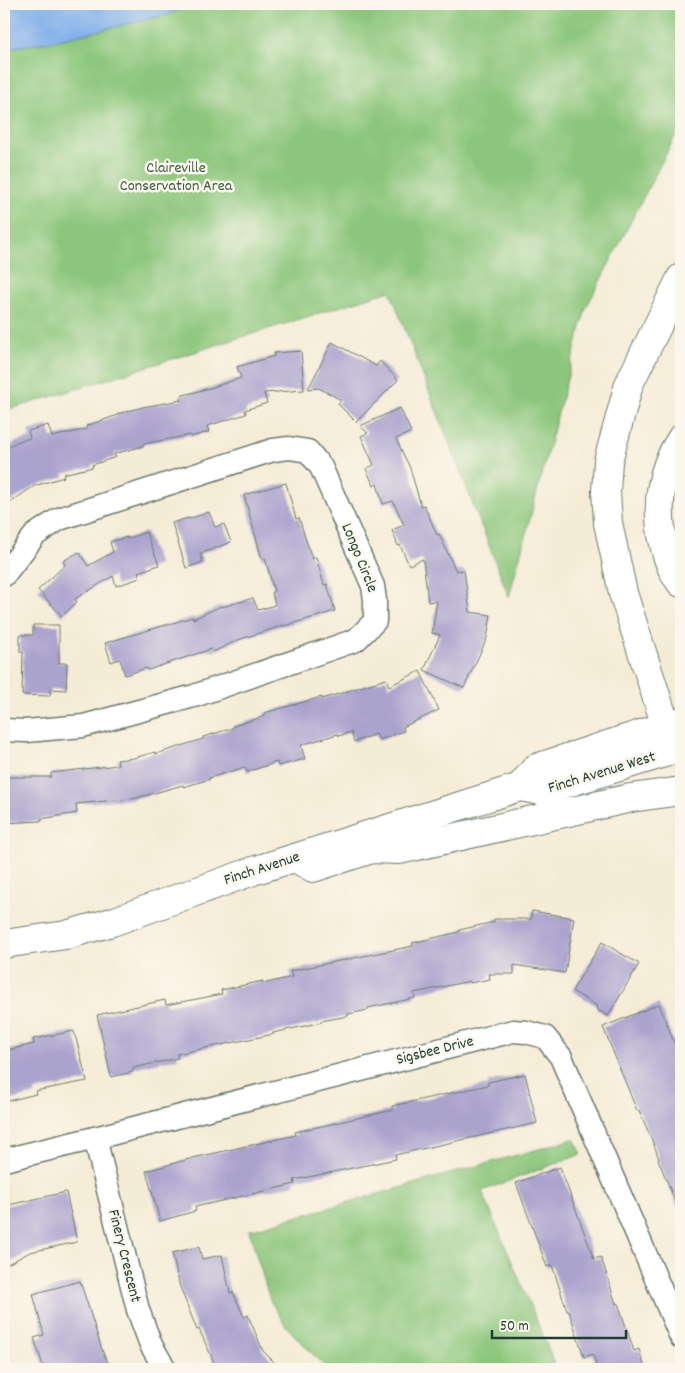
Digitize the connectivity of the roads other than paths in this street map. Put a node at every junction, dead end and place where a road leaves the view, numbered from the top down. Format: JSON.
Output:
{"nodes":[{"id":1,"x":681,"y":278,"type":"edge"},
{"id":2,"x":681,"y":439,"type":"edge"},
{"id":3,"x":4,"y":574,"type":"edge"},
{"id":4,"x":681,"y":583,"type":"edge"},
{"id":5,"x":4,"y":730,"type":"edge"},
{"id":6,"x":675,"y":737,"type":"edge"},
{"id":7,"x":520,"y":787,"type":"joint"},
{"id":8,"x":681,"y":791,"type":"edge"},
{"id":9,"x":295,"y":858,"type":"junction"},
{"id":10,"x":4,"y":944,"type":"edge"},
{"id":11,"x":95,"y":1138,"type":"junction"},
{"id":12,"x":4,"y":1160,"type":"edge"},
{"id":13,"x":681,"y":1337,"type":"edge"},
{"id":14,"x":165,"y":1369,"type":"edge"}],
"edges":[{"from":1,"to":6,"type":"main road"},
{"from":2,"to":4,"type":"main road"},
{"from":3,"to":5,"type":"street","name":"Longo Circle"},
{"from":6,"to":7,"type":"main road","name":"Finch Avenue West"},
{"from":7,"to":9,"type":"main road","name":"Finch Avenue"},
{"from":8,"to":9,"type":"main road"},
{"from":9,"to":10,"type":"main road","name":"Finch Avenue"},
{"from":11,"to":12,"type":"street","name":"Sigsbee Drive"},
{"from":11,"to":13,"type":"street","name":"Sigsbee Drive"},
{"from":11,"to":14,"type":"street","name":"Finery Crescent"}]}
